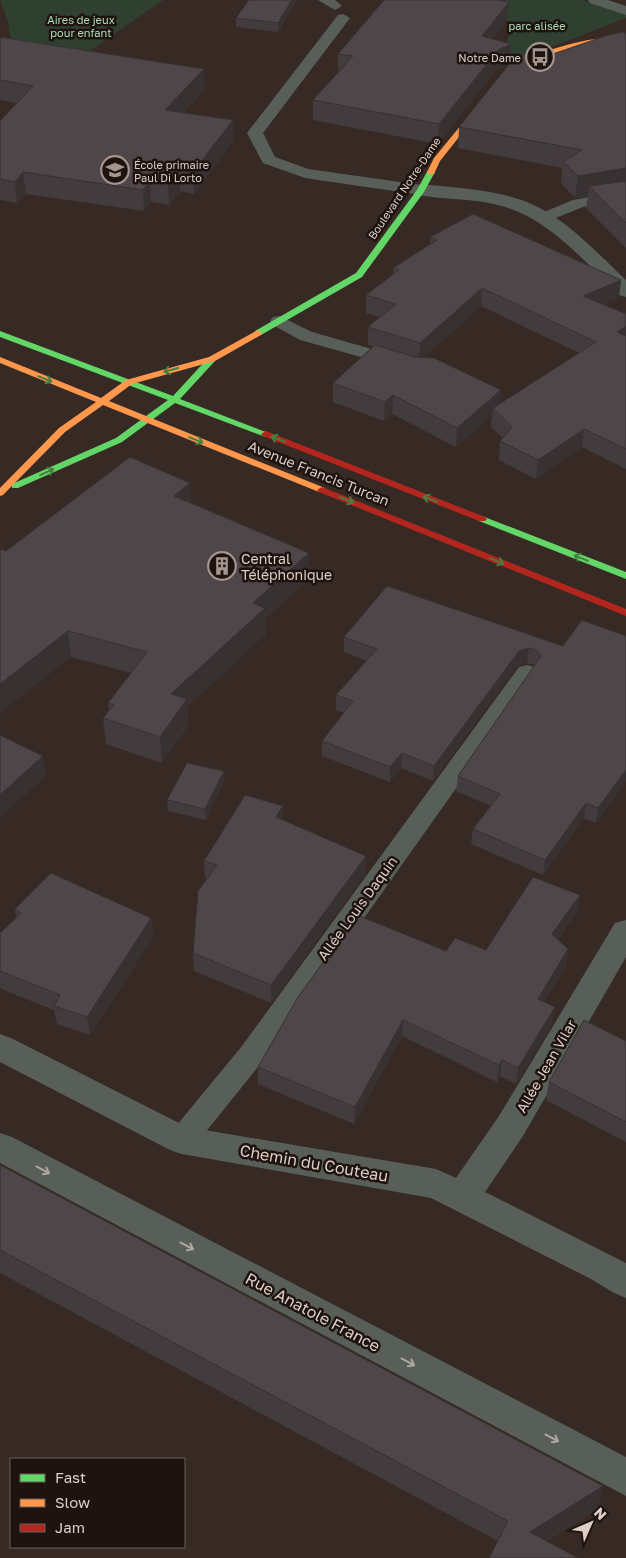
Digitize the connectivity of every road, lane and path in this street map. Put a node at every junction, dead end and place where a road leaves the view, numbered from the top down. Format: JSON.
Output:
{"nodes":[{"id":1,"x":595,"y":0,"type":"edge"},
{"id":2,"x":334,"y":8,"type":"edge"},
{"id":3,"x":626,"y":11,"type":"edge"},
{"id":4,"x":626,"y":33,"type":"edge"},
{"id":5,"x":612,"y":38,"type":"junction"},
{"id":6,"x":626,"y":40,"type":"edge"},
{"id":7,"x":504,"y":74,"type":"edge"},
{"id":8,"x":486,"y":97,"type":"edge"},
{"id":9,"x":421,"y":190,"type":"junction"},
{"id":10,"x":626,"y":195,"type":"edge"},
{"id":11,"x":543,"y":218,"type":"junction"},
{"id":12,"x":626,"y":291,"type":"edge"},
{"id":13,"x":279,"y":321,"type":"junction"},
{"id":14,"x":0,"y":334,"type":"edge"},
{"id":15,"x":212,"y":359,"type":"junction"},
{"id":16,"x":0,"y":360,"type":"edge"},
{"id":17,"x":411,"y":367,"type":"edge"},
{"id":18,"x":129,"y":382,"type":"junction"},
{"id":19,"x":175,"y":400,"type":"junction"},
{"id":20,"x":100,"y":402,"type":"junction"},
{"id":21,"x":149,"y":420,"type":"junction"},
{"id":22,"x":1,"y":492,"type":"edge"},
{"id":23,"x":626,"y":576,"type":"edge"},
{"id":24,"x":626,"y":613,"type":"edge"},
{"id":25,"x":527,"y":672,"type":"edge"},
{"id":26,"x":626,"y":931,"type":"edge"},
{"id":27,"x":0,"y":1048,"type":"edge"},
{"id":28,"x":182,"y":1140,"type":"junction"},
{"id":29,"x":0,"y":1148,"type":"edge"},
{"id":30,"x":462,"y":1197,"type":"junction"},
{"id":31,"x":626,"y":1282,"type":"edge"},
{"id":32,"x":626,"y":1477,"type":"edge"}],
"edges":[{"from":1,"to":3,"type":"lane"},
{"from":2,"to":9,"type":"lane"},
{"from":4,"to":5,"type":"lane"},
{"from":5,"to":6,"type":"main road"},
{"from":5,"to":7,"type":"main road"},
{"from":8,"to":9,"type":"main road","name":"Boulevard Notre-Dame"},
{"from":9,"to":11,"type":"street"},
{"from":9,"to":13,"type":"main road","name":"Boulevard Notre-Dame"},
{"from":10,"to":11,"type":"lane"},
{"from":11,"to":12,"type":"street"},
{"from":13,"to":15,"type":"main road","name":"Boulevard Notre-Dame"},
{"from":13,"to":17,"type":"lane"},
{"from":14,"to":18,"type":"main road","name":"Avenue Francis Turcan"},
{"from":15,"to":18,"type":"main road","name":"Boulevard Notre-Dame","one_way":true},
{"from":15,"to":19,"type":"main road","name":"Boulevard Notre-Dame"},
{"from":16,"to":20,"type":"main road","name":"Avenue Francis Turcan","one_way":true},
{"from":18,"to":19,"type":"main road","name":"Avenue Francis Turcan"},
{"from":18,"to":20,"type":"main road","name":"Boulevard Notre-Dame"},
{"from":19,"to":21,"type":"main road","name":"Boulevard Notre-Dame"},
{"from":23,"to":19,"type":"main road","name":"Avenue Francis Turcan","one_way":true},
{"from":20,"to":21,"type":"main road","name":"Avenue Francis Turcan"},
{"from":20,"to":22,"type":"main road","name":"Boulevard Notre-Dame"},
{"from":22,"to":21,"type":"main road","name":"Boulevard Notre-Dame","one_way":true},
{"from":21,"to":24,"type":"main road","name":"Avenue Francis Turcan","one_way":true},
{"from":25,"to":28,"type":"lane","name":"Allée Louis Daquin"},
{"from":26,"to":30,"type":"street","name":"Allée Jean Vilar"},
{"from":27,"to":28,"type":"street","name":"Chemin du Couteau"},
{"from":28,"to":30,"type":"street","name":"Chemin du Couteau"},
{"from":29,"to":32,"type":"street","name":"Rue Anatole France","one_way":true},
{"from":30,"to":31,"type":"street","name":"Chemin du Couteau"}]}
